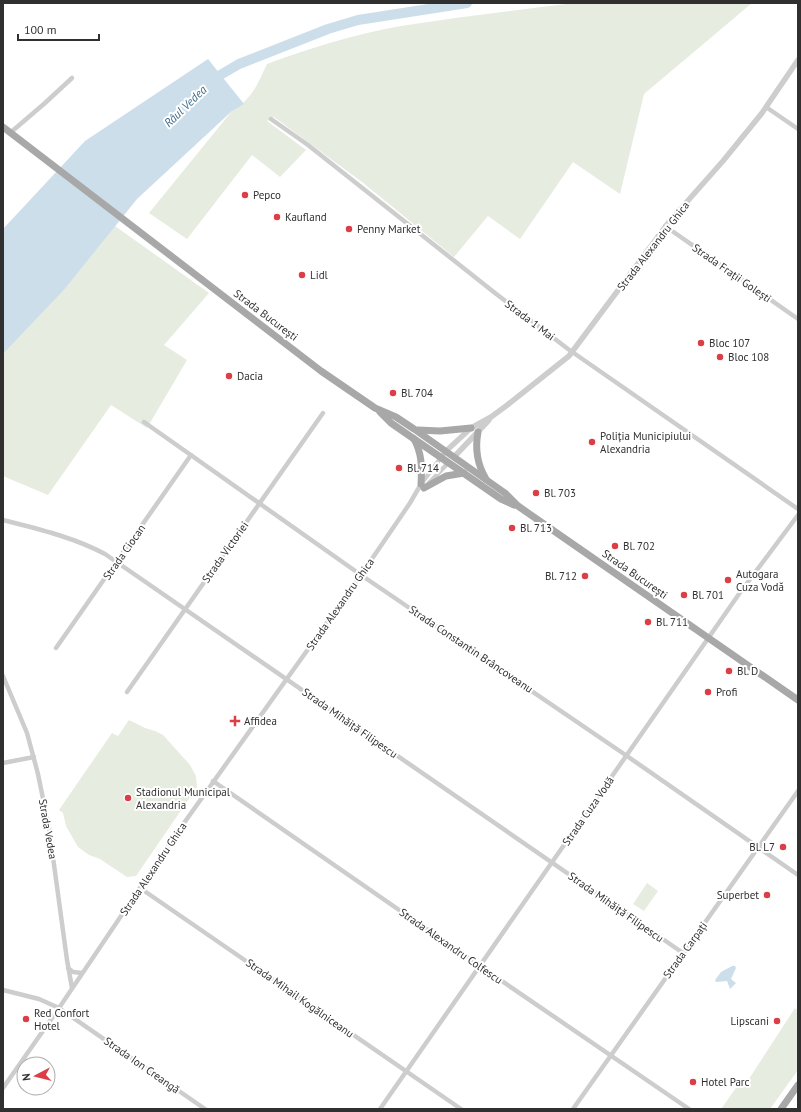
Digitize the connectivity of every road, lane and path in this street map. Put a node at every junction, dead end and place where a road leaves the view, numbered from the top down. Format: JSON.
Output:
{"nodes":[{"id":1,"x":798,"y":60,"type":"edge"},
{"id":2,"x":72,"y":78,"type":"dead end"},
{"id":3,"x":766,"y":107,"type":"junction"},
{"id":4,"x":271,"y":120,"type":"dead end"},
{"id":5,"x":3,"y":127,"type":"edge"},
{"id":6,"x":798,"y":129,"type":"edge"},
{"id":7,"x":10,"y":133,"type":"junction"},
{"id":8,"x":666,"y":226,"type":"junction"},
{"id":9,"x":798,"y":319,"type":"edge"},
{"id":10,"x":573,"y":353,"type":"junction"},
{"id":11,"x":375,"y":408,"type":"junction"},
{"id":12,"x":323,"y":413,"type":"dead end"},
{"id":13,"x":491,"y":417,"type":"junction"},
{"id":14,"x":144,"y":422,"type":"dead end"},
{"id":15,"x":471,"y":428,"type":"junction"},
{"id":16,"x":414,"y":429,"type":"junction"},
{"id":17,"x":478,"y":432,"type":"junction"},
{"id":18,"x":413,"y":437,"type":"junction"},
{"id":19,"x":444,"y":454,"type":"junction"},
{"id":20,"x":191,"y":455,"type":"junction"},
{"id":21,"x":451,"y":459,"type":"junction"},
{"id":22,"x":464,"y":473,"type":"junction"},
{"id":23,"x":487,"y":480,"type":"junction"},
{"id":24,"x":423,"y":486,"type":"junction"},
{"id":25,"x":259,"y":503,"type":"junction"},
{"id":26,"x":518,"y":506,"type":"junction"},
{"id":27,"x":798,"y":509,"type":"edge"},
{"id":28,"x":798,"y":515,"type":"edge"},
{"id":29,"x":3,"y":520,"type":"edge"},
{"id":30,"x":116,"y":562,"type":"junction"},
{"id":31,"x":362,"y":575,"type":"junction"},
{"id":32,"x":185,"y":610,"type":"junction"},
{"id":33,"x":709,"y":638,"type":"junction"},
{"id":34,"x":56,"y":648,"type":"dead end"},
{"id":35,"x":3,"y":676,"type":"edge"},
{"id":36,"x":287,"y":680,"type":"junction"},
{"id":37,"x":127,"y":692,"type":"dead end"},
{"id":38,"x":798,"y":700,"type":"edge"},
{"id":39,"x":34,"y":756,"type":"junction"},
{"id":40,"x":627,"y":756,"type":"junction"},
{"id":41,"x":3,"y":763,"type":"edge"},
{"id":42,"x":213,"y":781,"type":"junction"},
{"id":43,"x":798,"y":791,"type":"edge"},
{"id":44,"x":759,"y":848,"type":"junction"},
{"id":45,"x":553,"y":863,"type":"junction"},
{"id":46,"x":798,"y":875,"type":"edge"},
{"id":47,"x":140,"y":888,"type":"junction"},
{"id":48,"x":683,"y":953,"type":"junction"},
{"id":49,"x":480,"y":966,"type":"junction"},
{"id":50,"x":68,"y":968,"type":"junction"},
{"id":51,"x":82,"y":973,"type":"junction"},
{"id":52,"x":72,"y":988,"type":"junction"},
{"id":53,"x":3,"y":990,"type":"edge"},
{"id":54,"x":59,"y":1008,"type":"junction"},
{"id":55,"x":610,"y":1056,"type":"junction"},
{"id":56,"x":407,"y":1072,"type":"junction"},
{"id":57,"x":798,"y":1085,"type":"edge"},
{"id":58,"x":3,"y":1088,"type":"edge"},
{"id":59,"x":205,"y":1109,"type":"edge"},
{"id":60,"x":380,"y":1109,"type":"edge"},
{"id":61,"x":461,"y":1109,"type":"edge"},
{"id":62,"x":573,"y":1109,"type":"edge"},
{"id":63,"x":689,"y":1109,"type":"edge"},
{"id":64,"x":781,"y":1109,"type":"edge"}],
"edges":[{"from":1,"to":3,"type":"street","name":"Strada Alexandru Ghica"},
{"from":2,"to":7,"type":"street"},
{"from":3,"to":6,"type":"street"},
{"from":3,"to":8,"type":"street","name":"Strada Alexandru Ghica"},
{"from":4,"to":10,"type":"street","name":"Strada 1 Mai"},
{"from":5,"to":7,"type":"main road","name":"Strada București"},
{"from":7,"to":11,"type":"main road","name":"Strada București"},
{"from":8,"to":9,"type":"street","name":"Strada Frații Golești"},
{"from":8,"to":10,"type":"street","name":"Strada Alexandru Ghica"},
{"from":10,"to":13,"type":"street","name":"Strada Alexandru Ghica"},
{"from":10,"to":27,"type":"street","name":"Strada 1 Mai"},
{"from":11,"to":16,"type":"main road","name":"Strada București"},
{"from":11,"to":18,"type":"main road","name":"Strada București"},
{"from":12,"to":25,"type":"street","name":"Strada Victoriei"},
{"from":13,"to":15,"type":"street","name":"Strada Alexandru Ghica"},
{"from":13,"to":17,"type":"street","name":"Strada Alexandru Ghica"},
{"from":14,"to":20,"type":"street","name":"Strada Constantin Brâncoveanu"},
{"from":15,"to":16,"type":"main road"},
{"from":15,"to":19,"type":"street","name":"Strada Alexandru Ghica"},
{"from":16,"to":19,"type":"main road","name":"Strada București"},
{"from":17,"to":21,"type":"street","name":"Strada Alexandru Ghica"},
{"from":17,"to":23,"type":"main road"},
{"from":18,"to":19,"type":"main road","name":"Strada București"},
{"from":18,"to":24,"type":"main road"},
{"from":19,"to":21,"type":"main road","name":"Strada București"},
{"from":19,"to":24,"type":"street","name":"Strada Alexandru Ghica"},
{"from":20,"to":25,"type":"street","name":"Strada Constantin Brâncoveanu"},
{"from":20,"to":30,"type":"street","name":"Strada Ciocan"},
{"from":21,"to":22,"type":"main road","name":"Strada București"},
{"from":21,"to":23,"type":"main road","name":"Strada București"},
{"from":21,"to":24,"type":"street","name":"Strada Alexandru Ghica"},
{"from":22,"to":24,"type":"main road"},
{"from":22,"to":26,"type":"main road","name":"Strada București"},
{"from":23,"to":26,"type":"main road","name":"Strada București"},
{"from":24,"to":31,"type":"street","name":"Strada Alexandru Ghica"},
{"from":25,"to":31,"type":"street","name":"Strada Constantin Brâncoveanu"},
{"from":25,"to":32,"type":"street","name":"Strada Victoriei"},
{"from":26,"to":33,"type":"main road","name":"Strada București"},
{"from":28,"to":33,"type":"street","name":"Strada Cuza Vodă"},
{"from":29,"to":30,"type":"street","name":"Strada Mihăiță Filipescu"},
{"from":30,"to":32,"type":"street","name":"Strada Mihăiță Filipescu"},
{"from":30,"to":34,"type":"street","name":"Strada Ciocan"},
{"from":31,"to":36,"type":"street","name":"Strada Alexandru Ghica"},
{"from":31,"to":40,"type":"street","name":"Strada Constantin Brâncoveanu"},
{"from":32,"to":36,"type":"street","name":"Strada Mihăiță Filipescu"},
{"from":32,"to":37,"type":"street","name":"Strada Victoriei"},
{"from":33,"to":38,"type":"main road","name":"Strada București"},
{"from":33,"to":40,"type":"street","name":"Strada Cuza Vodă"},
{"from":35,"to":39,"type":"street","name":"Strada Vedea"},
{"from":36,"to":42,"type":"street","name":"Strada Alexandru Ghica"},
{"from":36,"to":45,"type":"street","name":"Strada Mihăiță Filipescu"},
{"from":39,"to":41,"type":"street"},
{"from":39,"to":50,"type":"street","name":"Strada Vedea"},
{"from":40,"to":44,"type":"street","name":"Strada Constantin Brâncoveanu"},
{"from":40,"to":45,"type":"street","name":"Strada Cuza Vodă"},
{"from":42,"to":47,"type":"street","name":"Strada Alexandru Ghica"},
{"from":42,"to":49,"type":"street","name":"Strada Alexandru Colfescu"},
{"from":43,"to":44,"type":"street","name":"Strada Carpați"},
{"from":44,"to":46,"type":"street","name":"Strada Constantin Brâncoveanu"},
{"from":44,"to":48,"type":"street","name":"Strada Carpați"},
{"from":45,"to":48,"type":"street","name":"Strada Mihăiță Filipescu"},
{"from":45,"to":49,"type":"street","name":"Strada Cuza Vodă"},
{"from":47,"to":51,"type":"street","name":"Strada Alexandru Ghica"},
{"from":47,"to":56,"type":"street","name":"Strada Mihail Kogălniceanu"},
{"from":48,"to":55,"type":"street","name":"Strada Carpați"},
{"from":49,"to":55,"type":"street","name":"Strada Alexandru Colfescu"},
{"from":49,"to":56,"type":"street","name":"Strada Cuza Vodă"},
{"from":50,"to":51,"type":"street"},
{"from":50,"to":52,"type":"street","name":"Strada Vedea"},
{"from":51,"to":52,"type":"street","name":"Strada Alexandru Ghica"},
{"from":52,"to":54,"type":"street","name":"Strada Alexandru Ghica"},
{"from":53,"to":54,"type":"street","name":"Strada Ion Creangă"},
{"from":54,"to":58,"type":"street","name":"Strada Alexandru Ghica"},
{"from":54,"to":59,"type":"street","name":"Strada Ion Creangă"},
{"from":55,"to":62,"type":"street","name":"Strada Carpați"},
{"from":55,"to":63,"type":"street","name":"Strada Alexandru Colfescu"},
{"from":56,"to":60,"type":"street","name":"Strada Cuza Vodă"},
{"from":56,"to":61,"type":"street","name":"Strada Mihail Kogălniceanu"},
{"from":57,"to":64,"type":"main road"}]}
